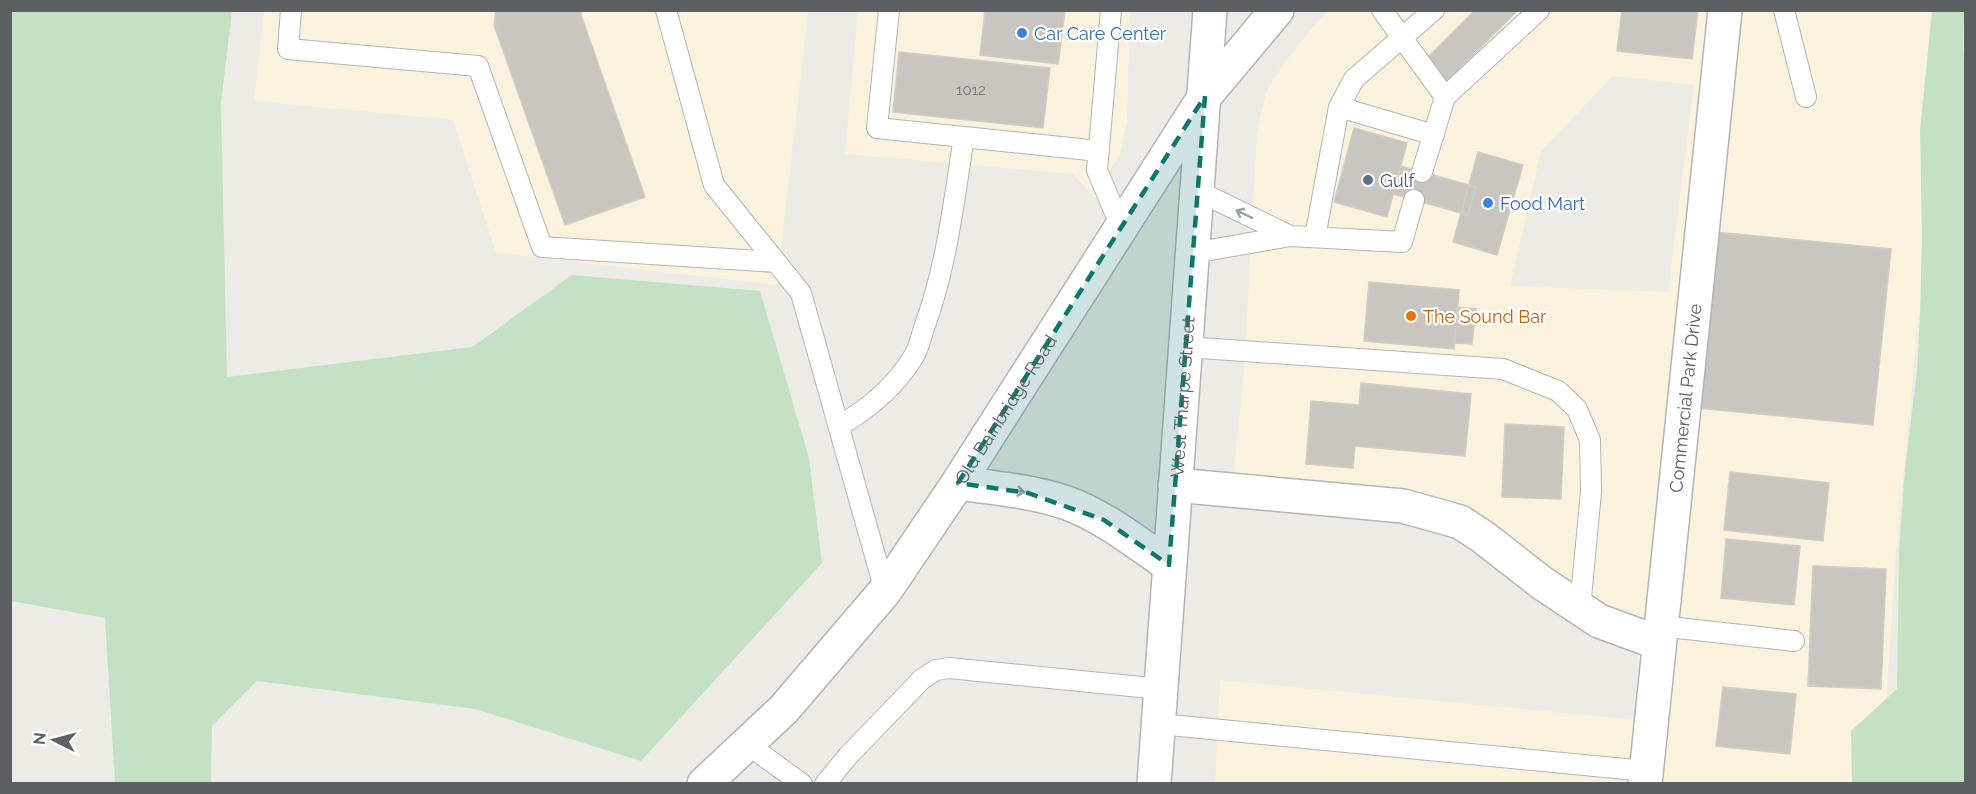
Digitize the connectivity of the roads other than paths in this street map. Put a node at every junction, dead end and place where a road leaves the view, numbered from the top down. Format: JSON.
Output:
{"nodes":[{"id":1,"x":291,"y":10,"type":"edge"},
{"id":2,"x":666,"y":10,"type":"edge"},
{"id":3,"x":889,"y":10,"type":"edge"},
{"id":4,"x":1111,"y":10,"type":"edge"},
{"id":5,"x":1210,"y":10,"type":"edge"},
{"id":6,"x":1277,"y":10,"type":"edge"},
{"id":7,"x":1382,"y":10,"type":"edge"},
{"id":8,"x":1434,"y":10,"type":"edge"},
{"id":9,"x":1539,"y":10,"type":"edge"},
{"id":10,"x":1725,"y":10,"type":"edge"},
{"id":11,"x":1784,"y":10,"type":"edge"},
{"id":12,"x":1402,"y":38,"type":"junction"},
{"id":13,"x":1205,"y":96,"type":"junction"},
{"id":14,"x":1445,"y":97,"type":"junction"},
{"id":15,"x":1806,"y":97,"type":"dead end"},
{"id":16,"x":1339,"y":107,"type":"junction"},
{"id":17,"x":1434,"y":135,"type":"junction"},
{"id":18,"x":964,"y":137,"type":"junction"},
{"id":19,"x":1099,"y":151,"type":"junction"},
{"id":20,"x":1422,"y":172,"type":"dead end"},
{"id":21,"x":1198,"y":191,"type":"junction"},
{"id":22,"x":1414,"y":200,"type":"dead end"},
{"id":23,"x":1121,"y":227,"type":"junction"},
{"id":24,"x":1290,"y":236,"type":"junction"},
{"id":25,"x":1315,"y":237,"type":"junction"},
{"id":26,"x":1193,"y":253,"type":"junction"},
{"id":27,"x":776,"y":262,"type":"junction"},
{"id":28,"x":1186,"y":347,"type":"junction"},
{"id":29,"x":839,"y":426,"type":"junction"},
{"id":30,"x":958,"y":483,"type":"junction"},
{"id":31,"x":1175,"y":485,"type":"junction"},
{"id":32,"x":1169,"y":565,"type":"junction"},
{"id":33,"x":885,"y":591,"type":"junction"},
{"id":34,"x":1580,"y":608,"type":"junction"},
{"id":35,"x":1659,"y":634,"type":"junction"},
{"id":36,"x":1794,"y":641,"type":"dead end"},
{"id":37,"x":1161,"y":689,"type":"junction"},
{"id":38,"x":1159,"y":724,"type":"junction"},
{"id":39,"x":747,"y":744,"type":"junction"},
{"id":40,"x":1650,"y":780,"type":"edge"},
{"id":41,"x":704,"y":783,"type":"edge"},
{"id":42,"x":802,"y":783,"type":"edge"},
{"id":43,"x":825,"y":783,"type":"edge"},
{"id":44,"x":1154,"y":783,"type":"edge"}],
"edges":[{"from":1,"to":27,"type":"lane"},
{"from":2,"to":27,"type":"lane"},
{"from":3,"to":18,"type":"lane"},
{"from":4,"to":19,"type":"lane"},
{"from":5,"to":13,"type":"main road","name":"West Tharpe Street"},
{"from":6,"to":13,"type":"main road","name":"Old Bainbridge Road"},
{"from":7,"to":12,"type":"lane"},
{"from":8,"to":12,"type":"lane"},
{"from":9,"to":14,"type":"lane"},
{"from":10,"to":35,"type":"main road","name":"Commercial Park Drive"},
{"from":11,"to":15,"type":"lane"},
{"from":12,"to":14,"type":"lane"},
{"from":12,"to":16,"type":"lane"},
{"from":13,"to":21,"type":"main road","name":"West Tharpe Street"},
{"from":13,"to":23,"type":"main road","name":"Old Bainbridge Road"},
{"from":14,"to":17,"type":"lane"},
{"from":16,"to":17,"type":"lane"},
{"from":16,"to":25,"type":"lane"},
{"from":17,"to":20,"type":"lane"},
{"from":18,"to":19,"type":"lane"},
{"from":18,"to":29,"type":"lane"},
{"from":19,"to":23,"type":"lane"},
{"from":24,"to":21,"type":"lane","one_way":true},
{"from":21,"to":26,"type":"main road","name":"West Tharpe Street"},
{"from":22,"to":25,"type":"lane"},
{"from":23,"to":30,"type":"main road","name":"Old Bainbridge Road"},
{"from":24,"to":25,"type":"lane"},
{"from":24,"to":26,"type":"lane"},
{"from":26,"to":28,"type":"main road","name":"West Tharpe Street"},
{"from":27,"to":29,"type":"lane"},
{"from":28,"to":31,"type":"main road","name":"West Tharpe Street"},
{"from":28,"to":34,"type":"lane"},
{"from":29,"to":33,"type":"lane"},
{"from":30,"to":32,"type":"main road","one_way":true},
{"from":30,"to":33,"type":"main road","name":"Old Bainbridge Road"},
{"from":31,"to":32,"type":"main road","name":"West Tharpe Street"},
{"from":31,"to":34,"type":"main road"},
{"from":32,"to":37,"type":"main road","name":"West Tharpe Street"},
{"from":33,"to":39,"type":"main road","name":"Old Bainbridge Road"},
{"from":34,"to":35,"type":"main road"},
{"from":35,"to":36,"type":"lane"},
{"from":35,"to":40,"type":"main road","name":"Commercial Park Drive"},
{"from":37,"to":38,"type":"main road","name":"West Tharpe Street"},
{"from":37,"to":43,"type":"lane"},
{"from":38,"to":40,"type":"lane"},
{"from":38,"to":44,"type":"main road","name":"West Tharpe Street"},
{"from":39,"to":41,"type":"main road","name":"Old Bainbridge Road"},
{"from":39,"to":42,"type":"lane"}]}
